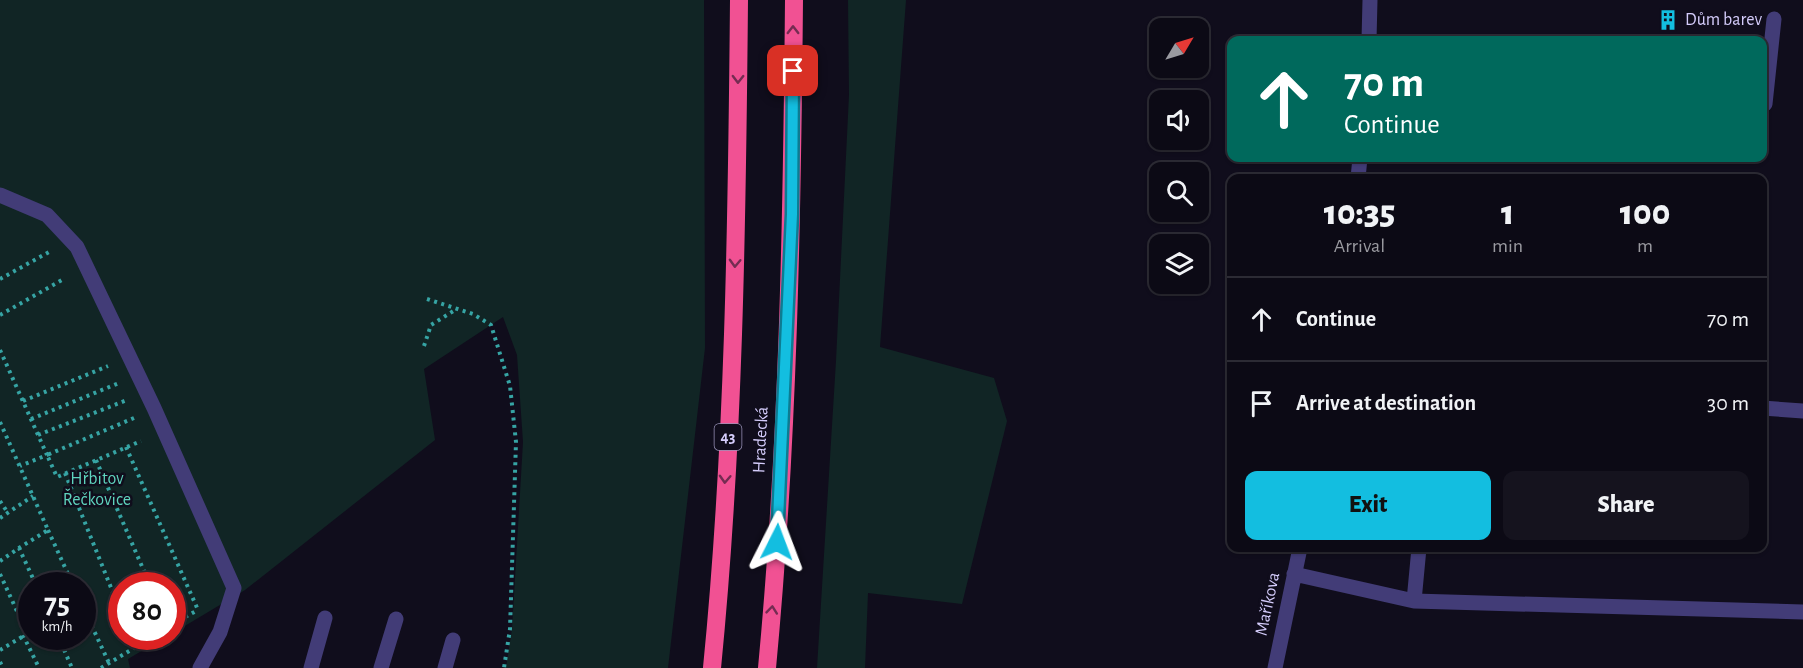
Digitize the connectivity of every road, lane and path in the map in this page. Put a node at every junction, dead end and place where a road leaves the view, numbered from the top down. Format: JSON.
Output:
{"nodes":[{"id":1,"x":739,"y":0,"type":"edge"},
{"id":2,"x":794,"y":0,"type":"edge"},
{"id":3,"x":1370,"y":0,"type":"edge"},
{"id":4,"x":1774,"y":19,"type":"dead end"},
{"id":5,"x":1369,"y":36,"type":"edge"},
{"id":6,"x":1767,"y":85,"type":"edge"},
{"id":7,"x":0,"y":195,"type":"edge"},
{"id":8,"x":50,"y":251,"type":"dead end"},
{"id":9,"x":0,"y":279,"type":"edge"},
{"id":10,"x":62,"y":280,"type":"dead end"},
{"id":11,"x":427,"y":299,"type":"dead end"},
{"id":12,"x":456,"y":309,"type":"junction"},
{"id":13,"x":0,"y":315,"type":"edge"},
{"id":14,"x":424,"y":346,"type":"dead end"},
{"id":15,"x":0,"y":350,"type":"edge"},
{"id":16,"x":108,"y":366,"type":"dead end"},
{"id":17,"x":129,"y":379,"type":"dead end"},
{"id":18,"x":131,"y":398,"type":"dead end"},
{"id":19,"x":23,"y":401,"type":"junction"},
{"id":20,"x":1767,"y":408,"type":"edge"},
{"id":21,"x":1803,"y":411,"type":"edge"},
{"id":22,"x":138,"y":417,"type":"dead end"},
{"id":23,"x":31,"y":419,"type":"junction"},
{"id":24,"x":0,"y":422,"type":"edge"},
{"id":25,"x":2,"y":430,"type":"edge"},
{"id":26,"x":38,"y":435,"type":"junction"},
{"id":27,"x":141,"y":441,"type":"dead end"},
{"id":28,"x":126,"y":447,"type":"junction"},
{"id":29,"x":47,"y":454,"type":"junction"},
{"id":30,"x":96,"y":460,"type":"junction"},
{"id":31,"x":20,"y":466,"type":"junction"},
{"id":32,"x":65,"y":473,"type":"junction"},
{"id":33,"x":33,"y":496,"type":"junction"},
{"id":34,"x":0,"y":501,"type":"edge"},
{"id":35,"x":8,"y":513,"type":"junction"},
{"id":36,"x":0,"y":518,"type":"edge"},
{"id":37,"x":48,"y":530,"type":"junction"},
{"id":38,"x":19,"y":548,"type":"junction"},
{"id":39,"x":1299,"y":552,"type":"edge"},
{"id":40,"x":1419,"y":552,"type":"edge"},
{"id":41,"x":0,"y":561,"type":"edge"},
{"id":42,"x":30,"y":572,"type":"edge"},
{"id":43,"x":67,"y":572,"type":"edge"},
{"id":44,"x":144,"y":572,"type":"edge"},
{"id":45,"x":0,"y":574,"type":"edge"},
{"id":46,"x":1294,"y":574,"type":"junction"},
{"id":47,"x":108,"y":580,"type":"edge"},
{"id":48,"x":1414,"y":601,"type":"junction"},
{"id":49,"x":198,"y":610,"type":"dead end"},
{"id":50,"x":1803,"y":612,"type":"edge"},
{"id":51,"x":18,"y":613,"type":"edge"},
{"id":52,"x":325,"y":618,"type":"dead end"},
{"id":53,"x":396,"y":619,"type":"dead end"},
{"id":54,"x":96,"y":636,"type":"edge"},
{"id":55,"x":18,"y":639,"type":"edge"},
{"id":56,"x":453,"y":640,"type":"dead end"},
{"id":57,"x":0,"y":650,"type":"edge"},
{"id":58,"x":33,"y":650,"type":"edge"},
{"id":59,"x":64,"y":650,"type":"edge"},
{"id":60,"x":131,"y":650,"type":"edge"},
{"id":61,"x":0,"y":662,"type":"edge"},
{"id":62,"x":109,"y":663,"type":"junction"},
{"id":63,"x":3,"y":668,"type":"edge"},
{"id":64,"x":39,"y":668,"type":"edge"},
{"id":65,"x":72,"y":668,"type":"edge"},
{"id":66,"x":101,"y":668,"type":"edge"},
{"id":67,"x":200,"y":668,"type":"edge"},
{"id":68,"x":311,"y":668,"type":"edge"},
{"id":69,"x":381,"y":668,"type":"edge"},
{"id":70,"x":445,"y":668,"type":"edge"},
{"id":71,"x":504,"y":668,"type":"edge"},
{"id":72,"x":712,"y":668,"type":"edge"},
{"id":73,"x":767,"y":668,"type":"edge"},
{"id":74,"x":1275,"y":668,"type":"edge"}],
"edges":[{"from":1,"to":72,"type":"highway","number":"43","one_way":true},
{"from":73,"to":2,"type":"highway","name":"Hradecká","one_way":true},
{"from":3,"to":5,"type":"street"},
{"from":4,"to":6,"type":"street"},
{"from":7,"to":67,"type":"street"},
{"from":8,"to":9,"type":"path"},
{"from":10,"to":13,"type":"path"},
{"from":11,"to":12,"type":"path"},
{"from":12,"to":14,"type":"path"},
{"from":12,"to":71,"type":"path"},
{"from":15,"to":19,"type":"path"},
{"from":16,"to":19,"type":"path"},
{"from":17,"to":23,"type":"path"},
{"from":18,"to":26,"type":"path"},
{"from":19,"to":23,"type":"path"},
{"from":20,"to":21,"type":"street"},
{"from":22,"to":29,"type":"path"},
{"from":23,"to":26,"type":"path"},
{"from":24,"to":25,"type":"path"},
{"from":25,"to":31,"type":"path"},
{"from":26,"to":29,"type":"path"},
{"from":27,"to":28,"type":"path"},
{"from":28,"to":30,"type":"path"},
{"from":28,"to":49,"type":"path"},
{"from":29,"to":31,"type":"path"},
{"from":29,"to":32,"type":"path"},
{"from":30,"to":32,"type":"path"},
{"from":30,"to":44,"type":"path"},
{"from":31,"to":33,"type":"path"},
{"from":32,"to":47,"type":"path"},
{"from":33,"to":35,"type":"path"},
{"from":33,"to":37,"type":"path"},
{"from":34,"to":35,"type":"path"},
{"from":35,"to":36,"type":"path"},
{"from":37,"to":38,"type":"path"},
{"from":37,"to":43,"type":"path"},
{"from":38,"to":41,"type":"path"},
{"from":38,"to":42,"type":"path"},
{"from":39,"to":46,"type":"street","name":"Maříkova"},
{"from":40,"to":48,"type":"street"},
{"from":45,"to":51,"type":"path"},
{"from":46,"to":48,"type":"street"},
{"from":46,"to":74,"type":"street","name":"Maříkova"},
{"from":48,"to":50,"type":"street"},
{"from":52,"to":68,"type":"street"},
{"from":53,"to":69,"type":"street"},
{"from":54,"to":62,"type":"path"},
{"from":55,"to":57,"type":"path"},
{"from":56,"to":70,"type":"street"},
{"from":58,"to":64,"type":"path"},
{"from":59,"to":65,"type":"path"},
{"from":60,"to":62,"type":"path"},
{"from":61,"to":63,"type":"path"},
{"from":62,"to":66,"type":"path"}]}
